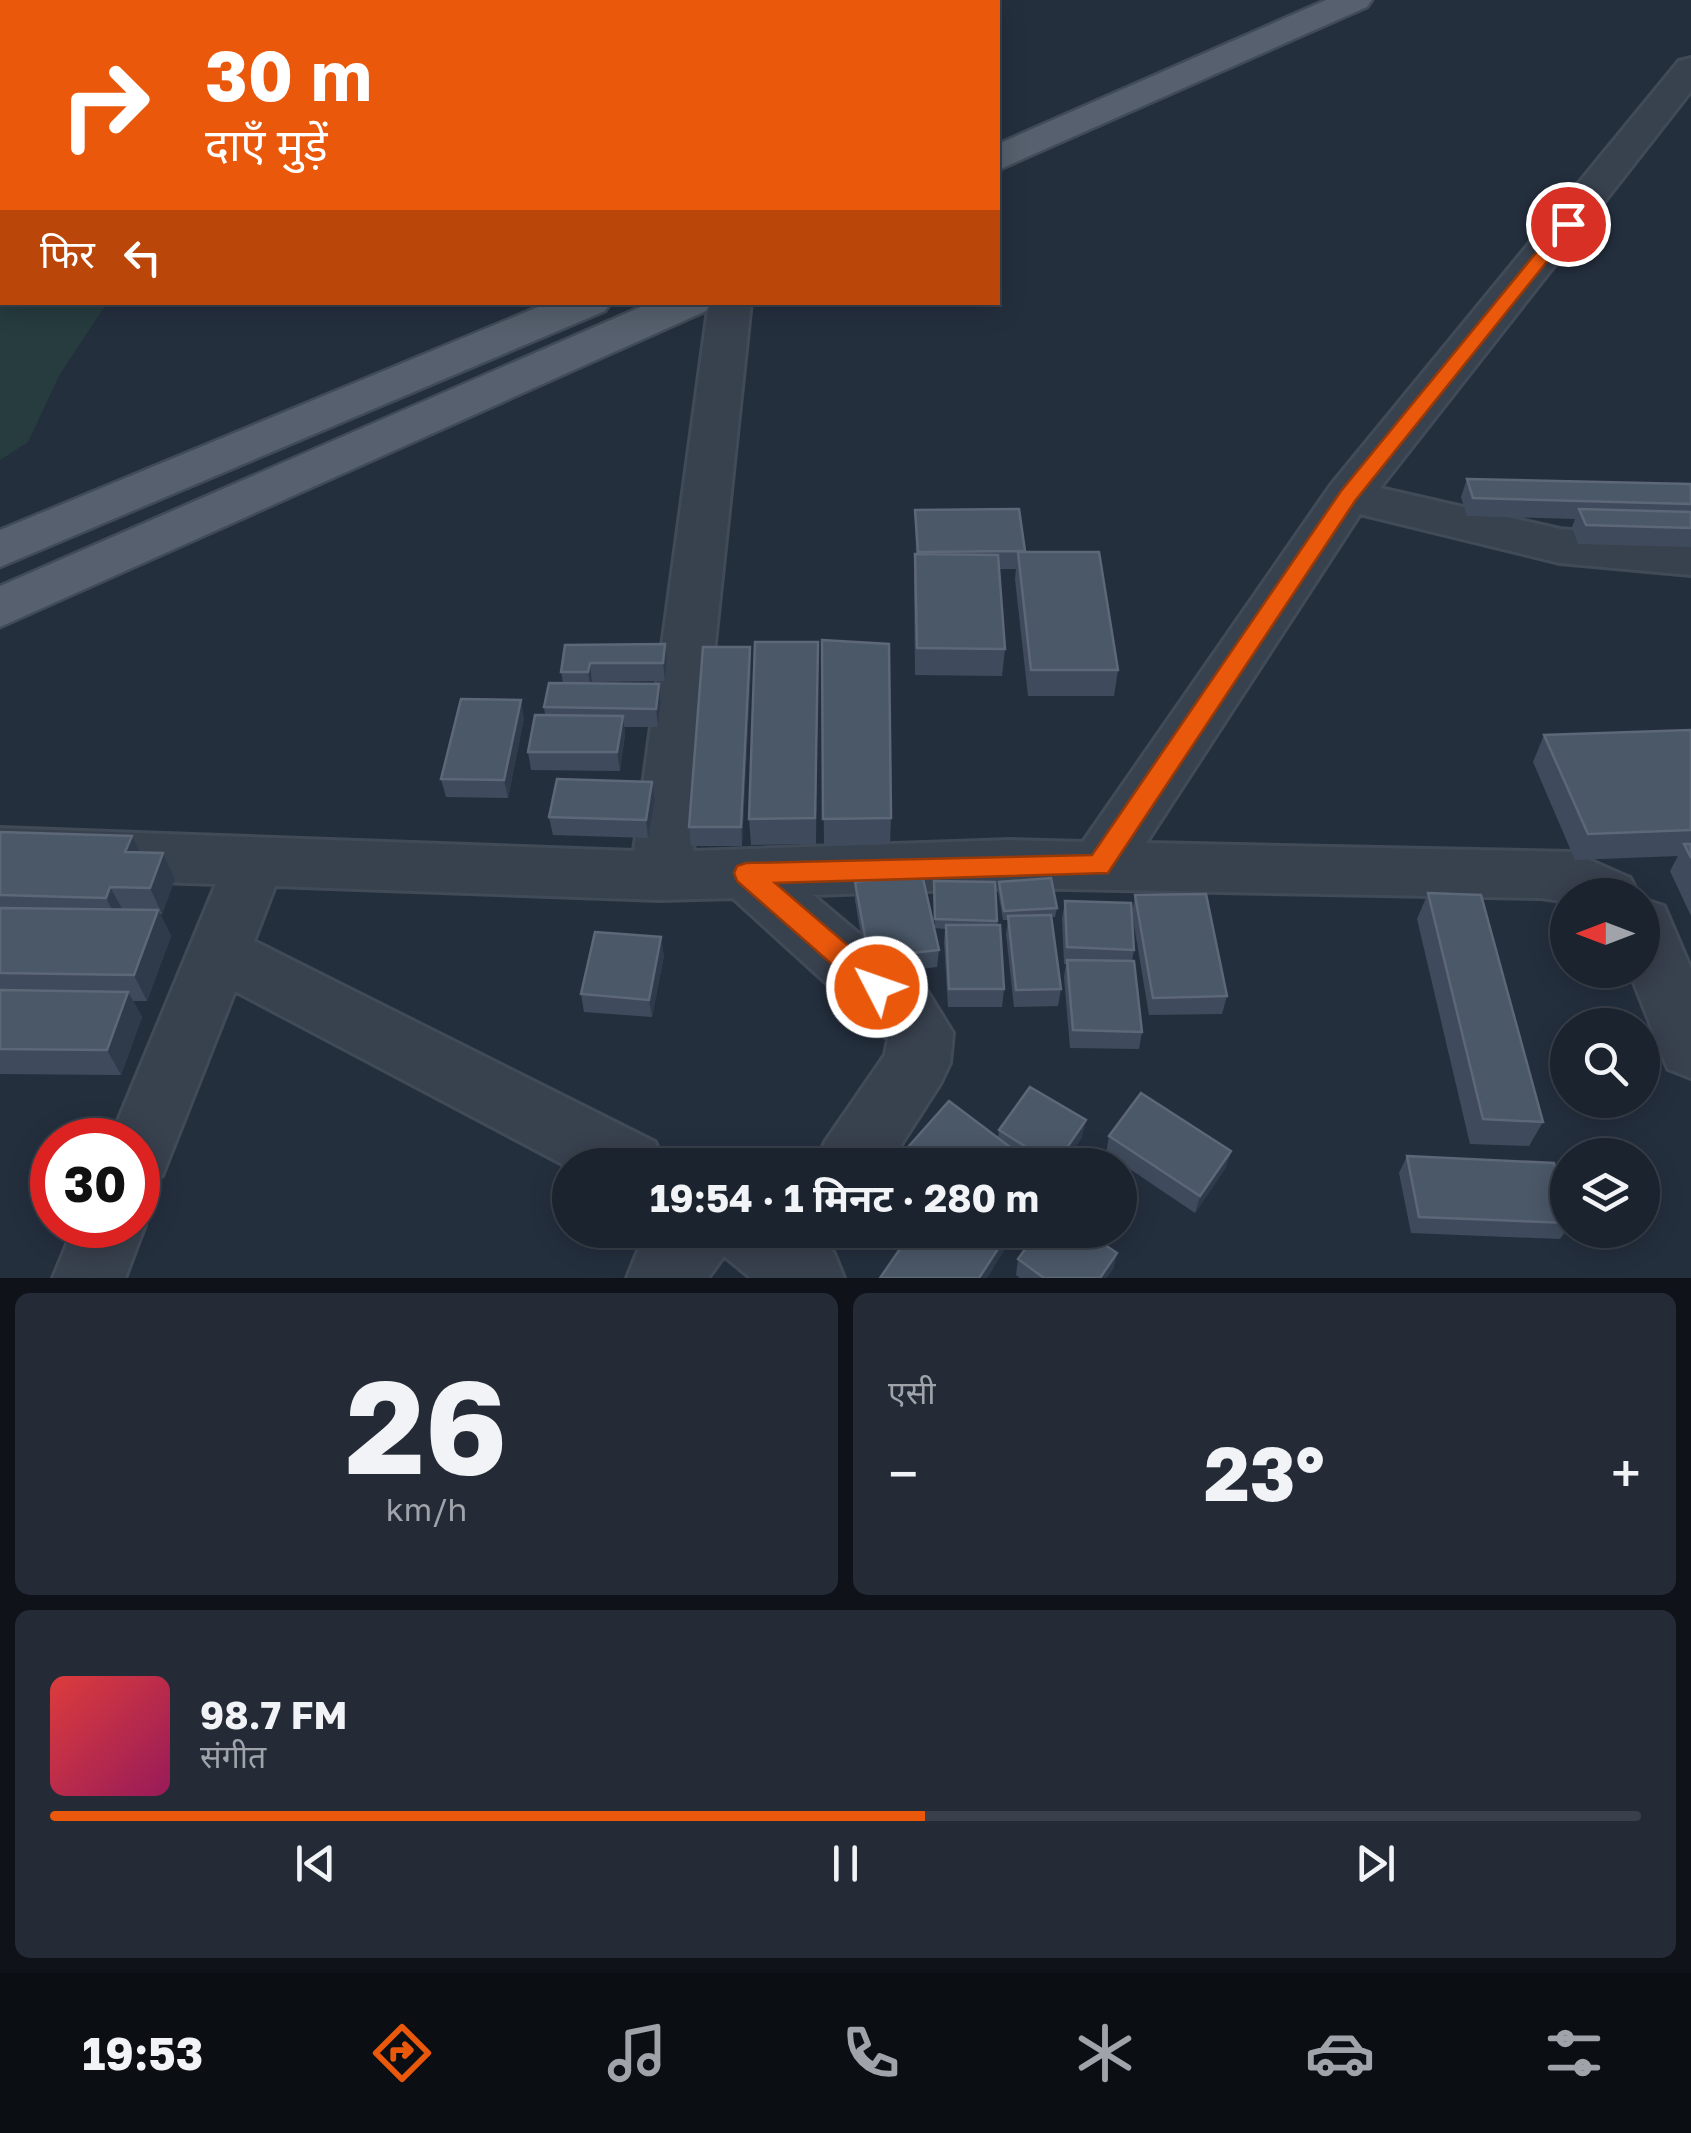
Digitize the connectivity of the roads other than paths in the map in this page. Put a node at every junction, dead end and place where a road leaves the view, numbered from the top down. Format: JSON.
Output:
{"nodes":[{"id":1,"x":1279,"y":0,"type":"edge"},
{"id":2,"x":1356,"y":0,"type":"edge"},
{"id":3,"x":1691,"y":68,"type":"edge"},
{"id":4,"x":1000,"y":123,"type":"edge"},
{"id":5,"x":1000,"y":157,"type":"edge"},
{"id":6,"x":582,"y":305,"type":"edge"},
{"id":7,"x":683,"y":305,"type":"edge"},
{"id":8,"x":730,"y":305,"type":"edge"},
{"id":9,"x":1348,"y":496,"type":"junction"},
{"id":10,"x":0,"y":550,"type":"edge"},
{"id":11,"x":1691,"y":558,"type":"edge"},
{"id":12,"x":0,"y":608,"type":"edge"},
{"id":13,"x":0,"y":852,"type":"edge"},
{"id":14,"x":254,"y":863,"type":"junction"},
{"id":15,"x":1099,"y":866,"type":"junction"},
{"id":16,"x":746,"y":873,"type":"junction"},
{"id":17,"x":660,"y":876,"type":"junction"},
{"id":18,"x":1575,"y":878,"type":"edge"},
{"id":19,"x":217,"y":952,"type":"junction"},
{"id":20,"x":1660,"y":970,"type":"edge"},
{"id":21,"x":1691,"y":1048,"type":"edge"},
{"id":22,"x":152,"y":1118,"type":"edge"},
{"id":23,"x":599,"y":1148,"type":"edge"},
{"id":24,"x":860,"y":1148,"type":"edge"},
{"id":25,"x":101,"y":1248,"type":"edge"},
{"id":26,"x":687,"y":1248,"type":"edge"},
{"id":27,"x":89,"y":1278,"type":"edge"},
{"id":28,"x":663,"y":1278,"type":"edge"}],
"edges":[{"from":1,"to":4,"type":"main road"},
{"from":2,"to":5,"type":"main road"},
{"from":3,"to":9,"type":"street"},
{"from":6,"to":10,"type":"main road"},
{"from":7,"to":12,"type":"main road"},
{"from":8,"to":17,"type":"street"},
{"from":9,"to":11,"type":"street"},
{"from":9,"to":15,"type":"street"},
{"from":13,"to":14,"type":"street"},
{"from":14,"to":17,"type":"street"},
{"from":14,"to":19,"type":"street"},
{"from":15,"to":16,"type":"street"},
{"from":15,"to":18,"type":"street"},
{"from":16,"to":17,"type":"street"},
{"from":16,"to":24,"type":"street"},
{"from":19,"to":22,"type":"street"},
{"from":19,"to":23,"type":"street"},
{"from":20,"to":21,"type":"street"},
{"from":25,"to":27,"type":"street"},
{"from":26,"to":28,"type":"street"}]}
